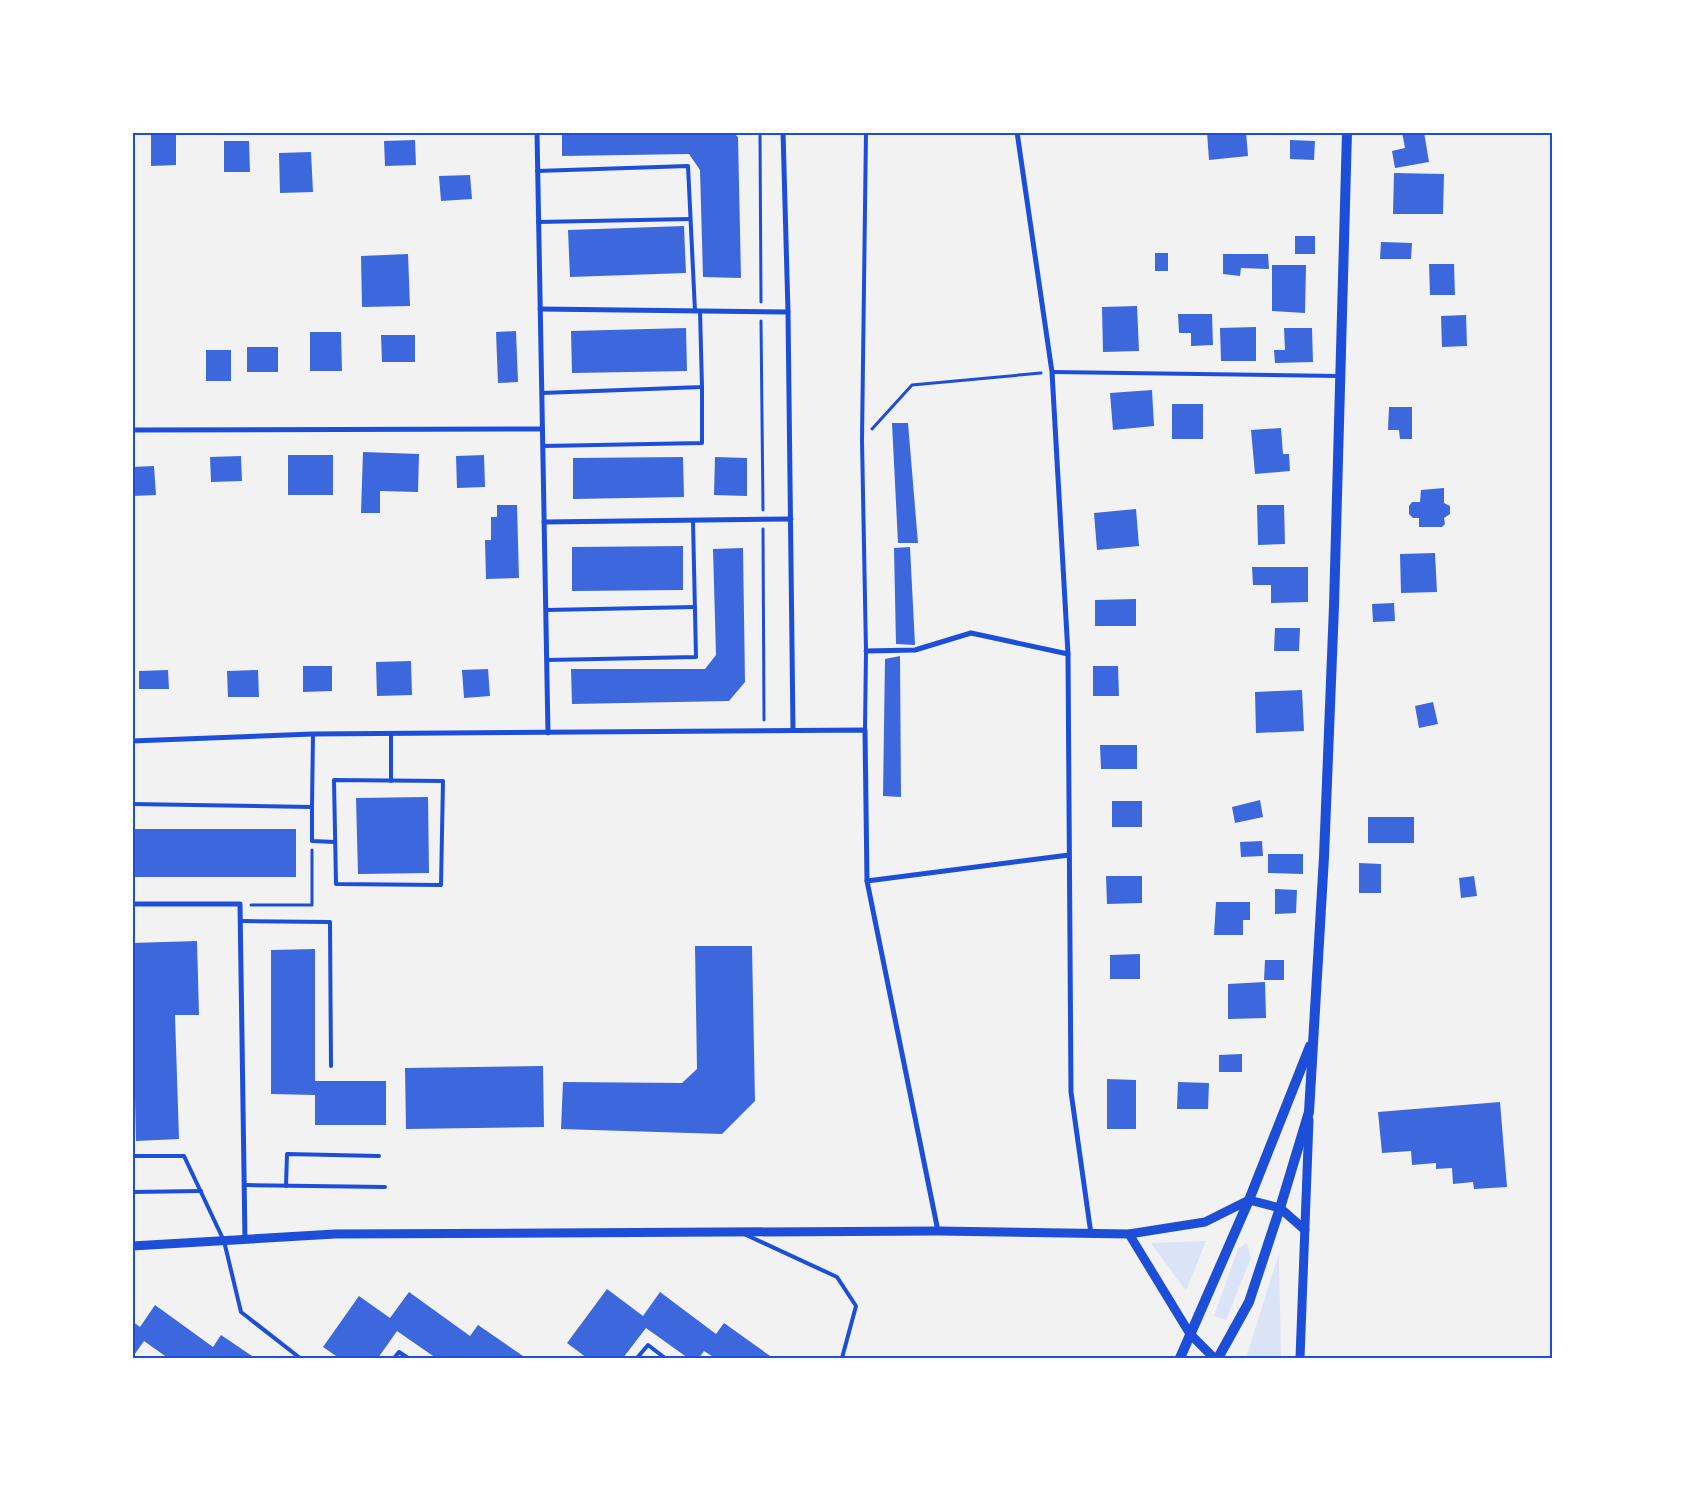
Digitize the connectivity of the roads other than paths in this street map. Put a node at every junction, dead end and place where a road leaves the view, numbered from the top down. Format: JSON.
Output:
{"nodes":[{"id":1,"x":537,"y":132,"type":"edge"},
{"id":2,"x":784,"y":132,"type":"edge"},
{"id":3,"x":866,"y":132,"type":"edge"},
{"id":4,"x":1017,"y":132,"type":"edge"},
{"id":5,"x":1347,"y":132,"type":"edge"},
{"id":6,"x":537,"y":171,"type":"junction"},
{"id":7,"x":690,"y":219,"type":"junction"},
{"id":8,"x":538,"y":222,"type":"junction"},
{"id":9,"x":540,"y":309,"type":"junction"},
{"id":10,"x":697,"y":311,"type":"junction"},
{"id":11,"x":788,"y":312,"type":"junction"},
{"id":12,"x":1052,"y":372,"type":"junction"},
{"id":13,"x":1340,"y":376,"type":"junction"},
{"id":14,"x":702,"y":386,"type":"junction"},
{"id":15,"x":542,"y":393,"type":"junction"},
{"id":16,"x":542,"y":429,"type":"junction"},
{"id":17,"x":132,"y":430,"type":"edge"},
{"id":18,"x":543,"y":446,"type":"junction"},
{"id":19,"x":791,"y":519,"type":"junction"},
{"id":20,"x":693,"y":521,"type":"junction"},
{"id":21,"x":544,"y":522,"type":"junction"},
{"id":22,"x":695,"y":607,"type":"junction"},
{"id":23,"x":546,"y":610,"type":"junction"},
{"id":24,"x":866,"y":651,"type":"junction"},
{"id":25,"x":1068,"y":654,"type":"junction"},
{"id":26,"x":547,"y":660,"type":"junction"},
{"id":27,"x":793,"y":730,"type":"junction"},
{"id":28,"x":865,"y":730,"type":"junction"},
{"id":29,"x":548,"y":733,"type":"junction"},
{"id":30,"x":313,"y":734,"type":"junction"},
{"id":31,"x":391,"y":734,"type":"junction"},
{"id":32,"x":132,"y":741,"type":"edge"},
{"id":33,"x":391,"y":781,"type":"junction"},
{"id":34,"x":132,"y":804,"type":"edge"},
{"id":35,"x":312,"y":807,"type":"junction"},
{"id":36,"x":335,"y":842,"type":"junction"},
{"id":37,"x":1070,"y":856,"type":"junction"},
{"id":38,"x":866,"y":881,"type":"junction"},
{"id":39,"x":132,"y":904,"type":"edge"},
{"id":40,"x":241,"y":921,"type":"junction"},
{"id":41,"x":1313,"y":1038,"type":"junction"},
{"id":42,"x":331,"y":1066,"type":"dead end"},
{"id":43,"x":1309,"y":1112,"type":"junction"},
{"id":44,"x":132,"y":1156,"type":"edge"},
{"id":45,"x":379,"y":1156,"type":"dead end"},
{"id":46,"x":245,"y":1185,"type":"junction"},
{"id":47,"x":286,"y":1186,"type":"junction"},
{"id":48,"x":385,"y":1187,"type":"dead end"},
{"id":49,"x":201,"y":1191,"type":"junction"},
{"id":50,"x":132,"y":1192,"type":"edge"},
{"id":51,"x":1249,"y":1200,"type":"junction"},
{"id":52,"x":1280,"y":1208,"type":"junction"},
{"id":53,"x":1305,"y":1230,"type":"junction"},
{"id":54,"x":938,"y":1231,"type":"junction"},
{"id":55,"x":742,"y":1233,"type":"junction"},
{"id":56,"x":1091,"y":1234,"type":"junction"},
{"id":57,"x":1129,"y":1234,"type":"junction"},
{"id":58,"x":245,"y":1240,"type":"junction"},
{"id":59,"x":224,"y":1241,"type":"junction"},
{"id":60,"x":132,"y":1246,"type":"edge"},
{"id":61,"x":1190,"y":1334,"type":"junction"},
{"id":62,"x":300,"y":1358,"type":"edge"},
{"id":63,"x":394,"y":1358,"type":"edge"},
{"id":64,"x":408,"y":1358,"type":"edge"},
{"id":65,"x":637,"y":1358,"type":"edge"},
{"id":66,"x":666,"y":1358,"type":"edge"},
{"id":67,"x":842,"y":1358,"type":"edge"},
{"id":68,"x":1180,"y":1358,"type":"edge"},
{"id":69,"x":1214,"y":1358,"type":"edge"},
{"id":70,"x":1218,"y":1358,"type":"edge"},
{"id":71,"x":1300,"y":1358,"type":"edge"}],
"edges":[{"from":1,"to":6,"type":"street"},
{"from":2,"to":11,"type":"street"},
{"from":3,"to":24,"type":"lane"},
{"from":4,"to":12,"type":"street"},
{"from":5,"to":13,"type":"main road"},
{"from":6,"to":7,"type":"lane"},
{"from":6,"to":8,"type":"street"},
{"from":7,"to":8,"type":"lane"},
{"from":7,"to":10,"type":"lane"},
{"from":8,"to":9,"type":"street"},
{"from":9,"to":10,"type":"street"},
{"from":9,"to":15,"type":"street"},
{"from":10,"to":11,"type":"street"},
{"from":10,"to":14,"type":"lane"},
{"from":11,"to":19,"type":"street"},
{"from":12,"to":13,"type":"lane"},
{"from":12,"to":25,"type":"street"},
{"from":13,"to":41,"type":"main road"},
{"from":14,"to":15,"type":"lane"},
{"from":14,"to":18,"type":"lane"},
{"from":15,"to":16,"type":"street"},
{"from":16,"to":17,"type":"street"},
{"from":16,"to":18,"type":"street"},
{"from":18,"to":21,"type":"street"},
{"from":19,"to":20,"type":"street"},
{"from":19,"to":27,"type":"street"},
{"from":20,"to":21,"type":"street"},
{"from":20,"to":22,"type":"lane"},
{"from":21,"to":23,"type":"street"},
{"from":22,"to":23,"type":"lane"},
{"from":22,"to":26,"type":"lane"},
{"from":23,"to":26,"type":"street"},
{"from":24,"to":25,"type":"street"},
{"from":24,"to":28,"type":"lane"},
{"from":25,"to":37,"type":"street"},
{"from":26,"to":29,"type":"street"},
{"from":27,"to":28,"type":"street"},
{"from":27,"to":29,"type":"street"},
{"from":28,"to":38,"type":"street"},
{"from":29,"to":31,"type":"street"},
{"from":30,"to":31,"type":"street"},
{"from":30,"to":32,"type":"street"},
{"from":30,"to":35,"type":"lane"},
{"from":31,"to":33,"type":"lane"},
{"from":33,"to":36,"type":"lane"},
{"from":33,"to":36,"type":"lane"},
{"from":34,"to":35,"type":"lane"},
{"from":35,"to":36,"type":"lane"},
{"from":37,"to":38,"type":"street"},
{"from":37,"to":56,"type":"street"},
{"from":38,"to":54,"type":"street"},
{"from":39,"to":40,"type":"street"},
{"from":40,"to":42,"type":"lane"},
{"from":40,"to":46,"type":"street"},
{"from":41,"to":43,"type":"main road"},
{"from":41,"to":51,"type":"main road"},
{"from":43,"to":52,"type":"main road"},
{"from":43,"to":53,"type":"street"},
{"from":44,"to":49,"type":"lane"},
{"from":45,"to":47,"type":"lane"},
{"from":46,"to":47,"type":"lane"},
{"from":46,"to":58,"type":"street"},
{"from":47,"to":48,"type":"lane"},
{"from":49,"to":50,"type":"lane"},
{"from":49,"to":59,"type":"lane"},
{"from":51,"to":52,"type":"street"},
{"from":51,"to":57,"type":"street"},
{"from":51,"to":61,"type":"main road"},
{"from":52,"to":53,"type":"street"},
{"from":52,"to":70,"type":"main road"},
{"from":53,"to":71,"type":"street"},
{"from":54,"to":55,"type":"street"},
{"from":54,"to":56,"type":"street"},
{"from":55,"to":58,"type":"street"},
{"from":55,"to":67,"type":"lane"},
{"from":56,"to":57,"type":"street"},
{"from":57,"to":61,"type":"street"},
{"from":58,"to":59,"type":"street"},
{"from":59,"to":60,"type":"street"},
{"from":59,"to":62,"type":"lane"},
{"from":61,"to":68,"type":"main road"},
{"from":61,"to":69,"type":"street"},
{"from":63,"to":64,"type":"lane"},
{"from":65,"to":66,"type":"lane"}]}
